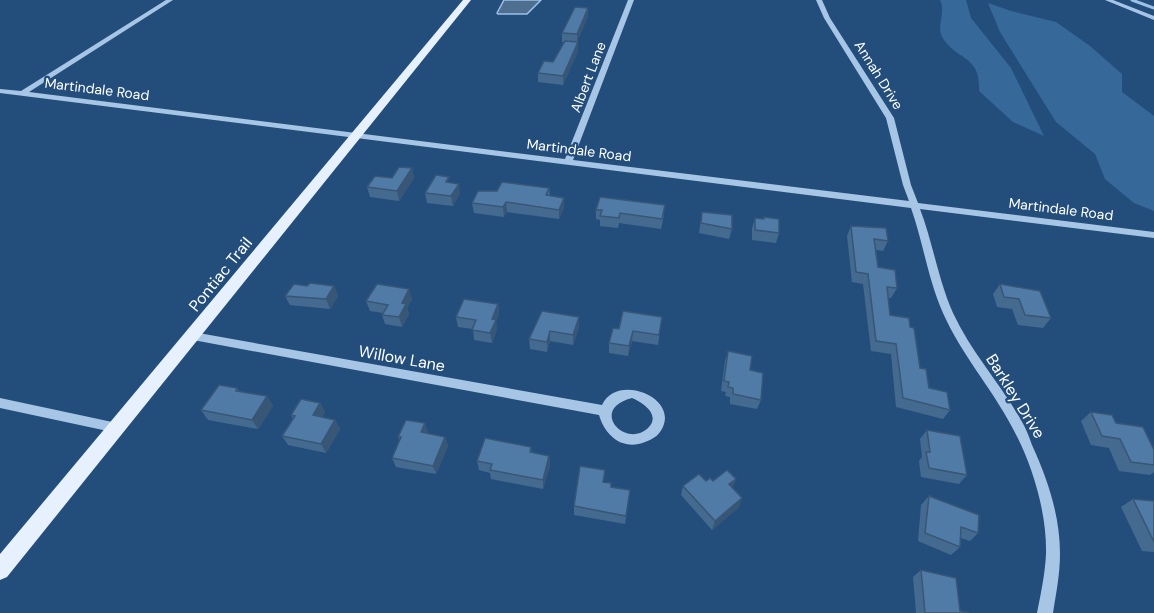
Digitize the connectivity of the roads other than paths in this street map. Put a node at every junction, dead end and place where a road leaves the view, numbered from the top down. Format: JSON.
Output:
{"nodes":[{"id":1,"x":170,"y":0,"type":"edge"},
{"id":2,"x":466,"y":0,"type":"edge"},
{"id":3,"x":631,"y":0,"type":"edge"},
{"id":4,"x":819,"y":0,"type":"edge"},
{"id":5,"x":1108,"y":0,"type":"edge"},
{"id":6,"x":1154,"y":18,"type":"edge"},
{"id":7,"x":0,"y":91,"type":"edge"},
{"id":8,"x":23,"y":93,"type":"junction"},
{"id":9,"x":356,"y":136,"type":"junction"},
{"id":10,"x":568,"y":162,"type":"junction"},
{"id":11,"x":914,"y":205,"type":"junction"},
{"id":12,"x":1154,"y":234,"type":"edge"},
{"id":13,"x":193,"y":336,"type":"junction"},
{"id":14,"x":0,"y":403,"type":"edge"},
{"id":15,"x":605,"y":411,"type":"junction"},
{"id":16,"x":117,"y":428,"type":"junction"},
{"id":17,"x":0,"y":570,"type":"edge"},
{"id":18,"x":1045,"y":613,"type":"edge"}],
"edges":[{"from":1,"to":8,"type":"street"},
{"from":2,"to":9,"type":"main road","name":"Pontiac Trail"},
{"from":3,"to":10,"type":"street","name":"Albert Lane"},
{"from":4,"to":11,"type":"street","name":"Annah Drive"},
{"from":5,"to":6,"type":"street"},
{"from":7,"to":8,"type":"street","name":"Martindale Road"},
{"from":8,"to":9,"type":"street","name":"Martindale Road"},
{"from":9,"to":10,"type":"street","name":"Martindale Road"},
{"from":9,"to":13,"type":"main road","name":"Pontiac Trail"},
{"from":10,"to":11,"type":"street","name":"Martindale Road"},
{"from":11,"to":12,"type":"street","name":"Martindale Road"},
{"from":11,"to":18,"type":"street","name":"Barkley Drive"},
{"from":13,"to":15,"type":"street","name":"Willow Lane"},
{"from":13,"to":16,"type":"main road","name":"Pontiac Trail"},
{"from":14,"to":16,"type":"street"},
{"from":15,"to":15,"type":"street"},
{"from":16,"to":17,"type":"main road","name":"Pontiac Trail"}]}
